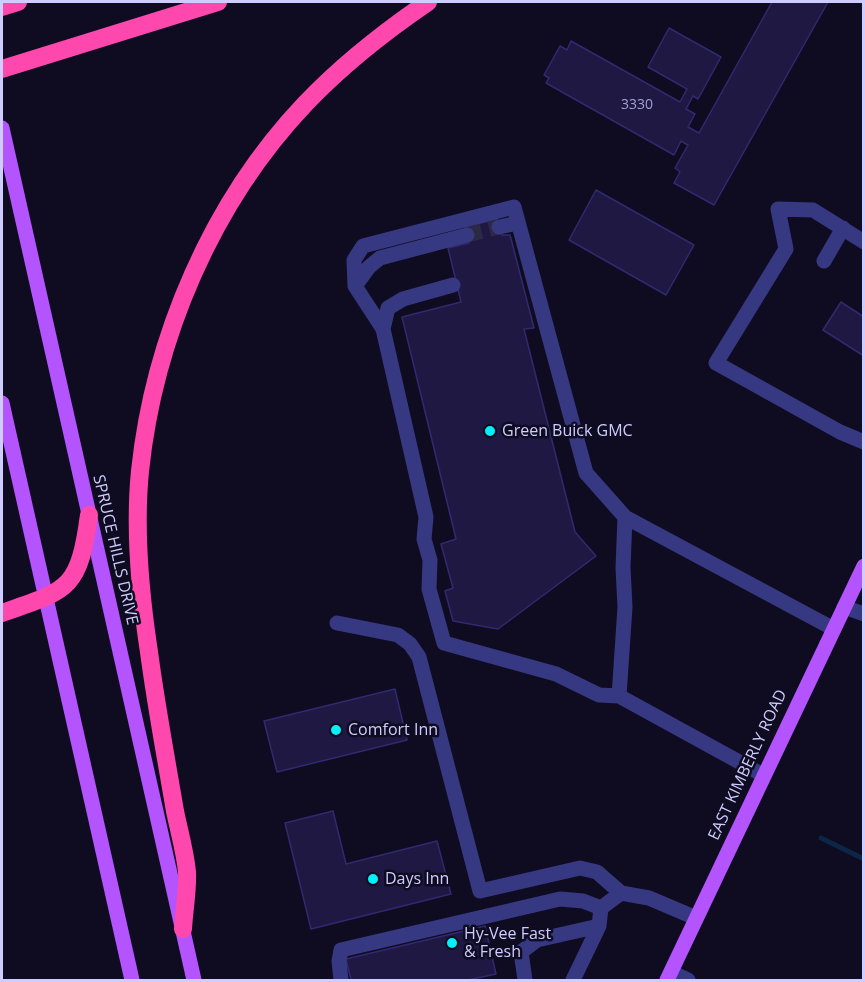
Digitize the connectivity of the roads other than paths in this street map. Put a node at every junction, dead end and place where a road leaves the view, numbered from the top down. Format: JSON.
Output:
{"nodes":[{"id":1,"x":18,"y":2,"type":"edge"},
{"id":2,"x":218,"y":2,"type":"edge"},
{"id":3,"x":428,"y":2,"type":"edge"},
{"id":4,"x":2,"y":7,"type":"edge"},
{"id":5,"x":2,"y":69,"type":"edge"},
{"id":6,"x":2,"y":128,"type":"edge"},
{"id":7,"x":518,"y":223,"type":"junction"},
{"id":8,"x":500,"y":227,"type":"tunnel mouth"},
{"id":9,"x":843,"y":228,"type":"junction"},
{"id":10,"x":467,"y":235,"type":"tunnel mouth"},
{"id":11,"x":864,"y":242,"type":"edge"},
{"id":12,"x":824,"y":261,"type":"dead end"},
{"id":13,"x":453,"y":285,"type":"dead end"},
{"id":14,"x":355,"y":286,"type":"junction"},
{"id":15,"x":383,"y":329,"type":"junction"},
{"id":16,"x":2,"y":403,"type":"edge"},
{"id":17,"x":864,"y":442,"type":"edge"},
{"id":18,"x":88,"y":515,"type":"junction"},
{"id":19,"x":625,"y":517,"type":"junction"},
{"id":20,"x":864,"y":566,"type":"edge"},
{"id":21,"x":860,"y":583,"type":"edge"},
{"id":22,"x":45,"y":598,"type":"junction"},
{"id":23,"x":844,"y":607,"type":"junction"},
{"id":24,"x":2,"y":613,"type":"edge"},
{"id":25,"x":864,"y":614,"type":"edge"},
{"id":26,"x":337,"y":623,"type":"dead end"},
{"id":27,"x":834,"y":629,"type":"junction"},
{"id":28,"x":619,"y":696,"type":"junction"},
{"id":29,"x":763,"y":775,"type":"junction"},
{"id":30,"x":621,"y":893,"type":"junction"},
{"id":31,"x":601,"y":908,"type":"junction"},
{"id":32,"x":696,"y":918,"type":"junction"},
{"id":33,"x":598,"y":926,"type":"junction"},
{"id":34,"x":183,"y":928,"type":"junction"},
{"id":35,"x":669,"y":976,"type":"edge"},
{"id":36,"x":132,"y":981,"type":"edge"},
{"id":37,"x":194,"y":981,"type":"edge"},
{"id":38,"x":341,"y":981,"type":"edge"},
{"id":39,"x":525,"y":981,"type":"edge"},
{"id":40,"x":573,"y":981,"type":"edge"},
{"id":41,"x":688,"y":981,"type":"edge"}],
"edges":[{"from":1,"to":4,"type":"highway"},
{"from":2,"to":5,"type":"highway"},
{"from":3,"to":34,"type":"highway"},
{"from":6,"to":18,"type":"main road","name":"SPRUCE HILLS DRIVE"},
{"from":7,"to":8,"type":"street"},
{"from":7,"to":14,"type":"street"},
{"from":7,"to":19,"type":"street"},
{"from":9,"to":11,"type":"street"},
{"from":9,"to":12,"type":"street"},
{"from":9,"to":17,"type":"street"},
{"from":10,"to":14,"type":"street"},
{"from":13,"to":15,"type":"street"},
{"from":14,"to":15,"type":"street"},
{"from":15,"to":28,"type":"street"},
{"from":16,"to":22,"type":"main road"},
{"from":18,"to":22,"type":"highway"},
{"from":18,"to":34,"type":"main road","name":"SPRUCE HILLS DRIVE"},
{"from":19,"to":27,"type":"street"},
{"from":19,"to":28,"type":"street"},
{"from":20,"to":21,"type":"main road","name":"EAST KIMBERLY ROAD"},
{"from":21,"to":23,"type":"main road","name":"EAST KIMBERLY ROAD"},
{"from":22,"to":24,"type":"highway"},
{"from":22,"to":36,"type":"main road"},
{"from":23,"to":25,"type":"street"},
{"from":23,"to":27,"type":"main road","name":"EAST KIMBERLY ROAD"},
{"from":26,"to":30,"type":"street"},
{"from":27,"to":29,"type":"main road","name":"EAST KIMBERLY ROAD"},
{"from":28,"to":29,"type":"street"},
{"from":29,"to":32,"type":"main road","name":"EAST KIMBERLY ROAD"},
{"from":30,"to":31,"type":"street"},
{"from":30,"to":32,"type":"street"},
{"from":31,"to":33,"type":"street"},
{"from":31,"to":38,"type":"street"},
{"from":32,"to":35,"type":"main road","name":"EAST KIMBERLY ROAD"},
{"from":33,"to":39,"type":"street"},
{"from":33,"to":40,"type":"street"},
{"from":34,"to":37,"type":"main road","name":"SPRUCE HILLS DRIVE"},
{"from":35,"to":41,"type":"street"}]}
